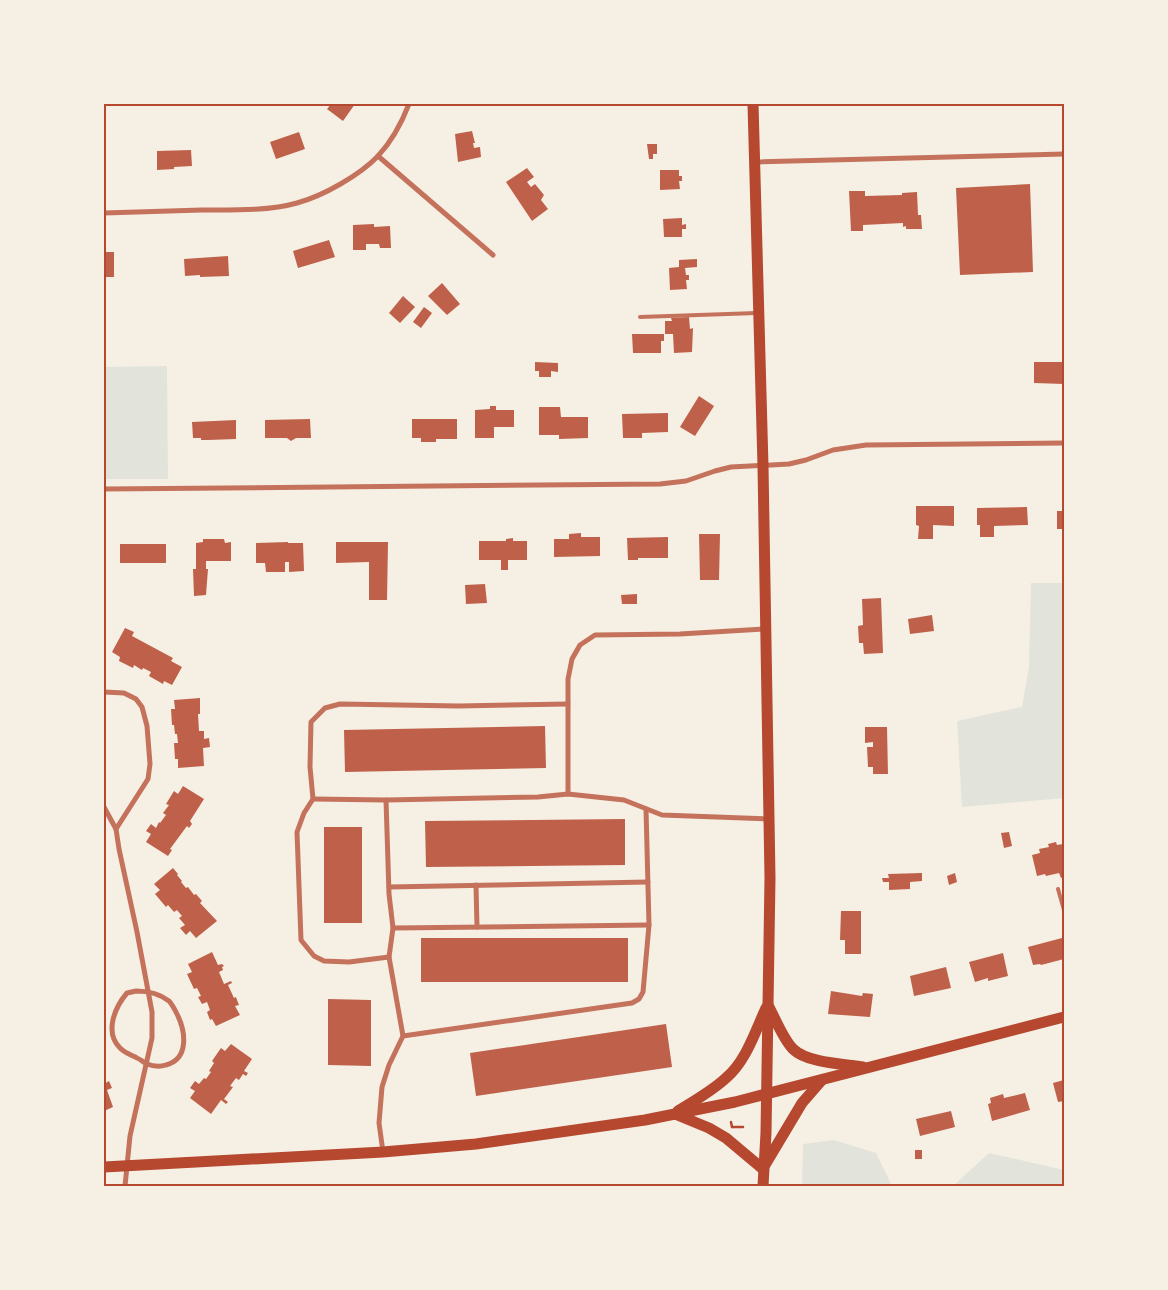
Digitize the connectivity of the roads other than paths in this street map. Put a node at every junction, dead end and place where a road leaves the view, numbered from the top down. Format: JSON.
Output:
{"nodes":[{"id":1,"x":409,"y":104,"type":"edge"},
{"id":2,"x":754,"y":104,"type":"edge"},
{"id":3,"x":1064,"y":154,"type":"edge"},
{"id":4,"x":378,"y":156,"type":"junction"},
{"id":5,"x":755,"y":162,"type":"junction"},
{"id":6,"x":104,"y":213,"type":"edge"},
{"id":7,"x":493,"y":255,"type":"dead end"},
{"id":8,"x":759,"y":313,"type":"junction"},
{"id":9,"x":640,"y":317,"type":"dead end"},
{"id":10,"x":1064,"y":443,"type":"edge"},
{"id":11,"x":763,"y":466,"type":"junction"},
{"id":12,"x":104,"y":489,"type":"edge"},
{"id":13,"x":766,"y":629,"type":"junction"},
{"id":14,"x":104,"y":692,"type":"edge"},
{"id":15,"x":568,"y":704,"type":"junction"},
{"id":16,"x":568,"y":794,"type":"junction"},
{"id":17,"x":313,"y":798,"type":"junction"},
{"id":18,"x":386,"y":800,"type":"junction"},
{"id":19,"x":104,"y":807,"type":"edge"},
{"id":20,"x":646,"y":809,"type":"junction"},
{"id":21,"x":769,"y":819,"type":"junction"},
{"id":22,"x":116,"y":829,"type":"junction"},
{"id":23,"x":648,"y":882,"type":"junction"},
{"id":24,"x":476,"y":885,"type":"junction"},
{"id":25,"x":390,"y":887,"type":"junction"},
{"id":26,"x":1058,"y":890,"type":"dead end"},
{"id":27,"x":1064,"y":910,"type":"edge"},
{"id":28,"x":649,"y":925,"type":"junction"},
{"id":29,"x":477,"y":927,"type":"junction"},
{"id":30,"x":392,"y":928,"type":"junction"},
{"id":31,"x":389,"y":957,"type":"junction"},
{"id":32,"x":148,"y":991,"type":"junction"},
{"id":33,"x":768,"y":1003,"type":"junction"},
{"id":34,"x":1064,"y":1017,"type":"edge"},
{"id":35,"x":403,"y":1036,"type":"junction"},
{"id":36,"x":147,"y":1064,"type":"junction"},
{"id":37,"x":867,"y":1068,"type":"junction"},
{"id":38,"x":822,"y":1080,"type":"junction"},
{"id":39,"x":765,"y":1094,"type":"junction"},
{"id":40,"x":675,"y":1114,"type":"junction"},
{"id":41,"x":383,"y":1152,"type":"junction"},
{"id":42,"x":127,"y":1166,"type":"junction"},
{"id":43,"x":104,"y":1167,"type":"edge"},
{"id":44,"x":763,"y":1169,"type":"junction"},
{"id":45,"x":125,"y":1186,"type":"edge"},
{"id":46,"x":763,"y":1186,"type":"edge"}],
"edges":[{"from":1,"to":4,"type":"street"},
{"from":2,"to":5,"type":"main road"},
{"from":3,"to":5,"type":"street"},
{"from":4,"to":6,"type":"street"},
{"from":4,"to":7,"type":"street"},
{"from":5,"to":8,"type":"main road"},
{"from":8,"to":9,"type":"lane"},
{"from":8,"to":11,"type":"main road"},
{"from":10,"to":11,"type":"street"},
{"from":11,"to":12,"type":"street"},
{"from":11,"to":13,"type":"main road"},
{"from":13,"to":15,"type":"street"},
{"from":13,"to":21,"type":"main road"},
{"from":14,"to":22,"type":"street"},
{"from":15,"to":16,"type":"street"},
{"from":15,"to":17,"type":"street"},
{"from":16,"to":18,"type":"street"},
{"from":16,"to":20,"type":"street"},
{"from":17,"to":18,"type":"street"},
{"from":17,"to":31,"type":"street"},
{"from":18,"to":25,"type":"street"},
{"from":19,"to":22,"type":"street"},
{"from":20,"to":21,"type":"street"},
{"from":20,"to":23,"type":"street"},
{"from":21,"to":33,"type":"main road"},
{"from":22,"to":32,"type":"street"},
{"from":23,"to":24,"type":"street"},
{"from":23,"to":28,"type":"street"},
{"from":24,"to":25,"type":"street"},
{"from":24,"to":29,"type":"street"},
{"from":25,"to":30,"type":"street"},
{"from":26,"to":27,"type":"lane"},
{"from":28,"to":29,"type":"street"},
{"from":28,"to":35,"type":"street"},
{"from":29,"to":30,"type":"street"},
{"from":30,"to":31,"type":"street"},
{"from":31,"to":35,"type":"street"},
{"from":32,"to":36,"type":"street"},
{"from":32,"to":36,"type":"street"},
{"from":32,"to":36,"type":"street"},
{"from":33,"to":37,"type":"main road"},
{"from":33,"to":39,"type":"main road"},
{"from":33,"to":40,"type":"main road"},
{"from":34,"to":37,"type":"main road"},
{"from":35,"to":41,"type":"street"},
{"from":36,"to":42,"type":"street"},
{"from":37,"to":38,"type":"main road"},
{"from":38,"to":39,"type":"main road"},
{"from":38,"to":44,"type":"main road"},
{"from":39,"to":40,"type":"main road"},
{"from":39,"to":44,"type":"main road"},
{"from":40,"to":41,"type":"main road"},
{"from":40,"to":44,"type":"main road"},
{"from":41,"to":42,"type":"main road"},
{"from":42,"to":43,"type":"main road"},
{"from":42,"to":45,"type":"street"},
{"from":44,"to":46,"type":"main road"}]}
